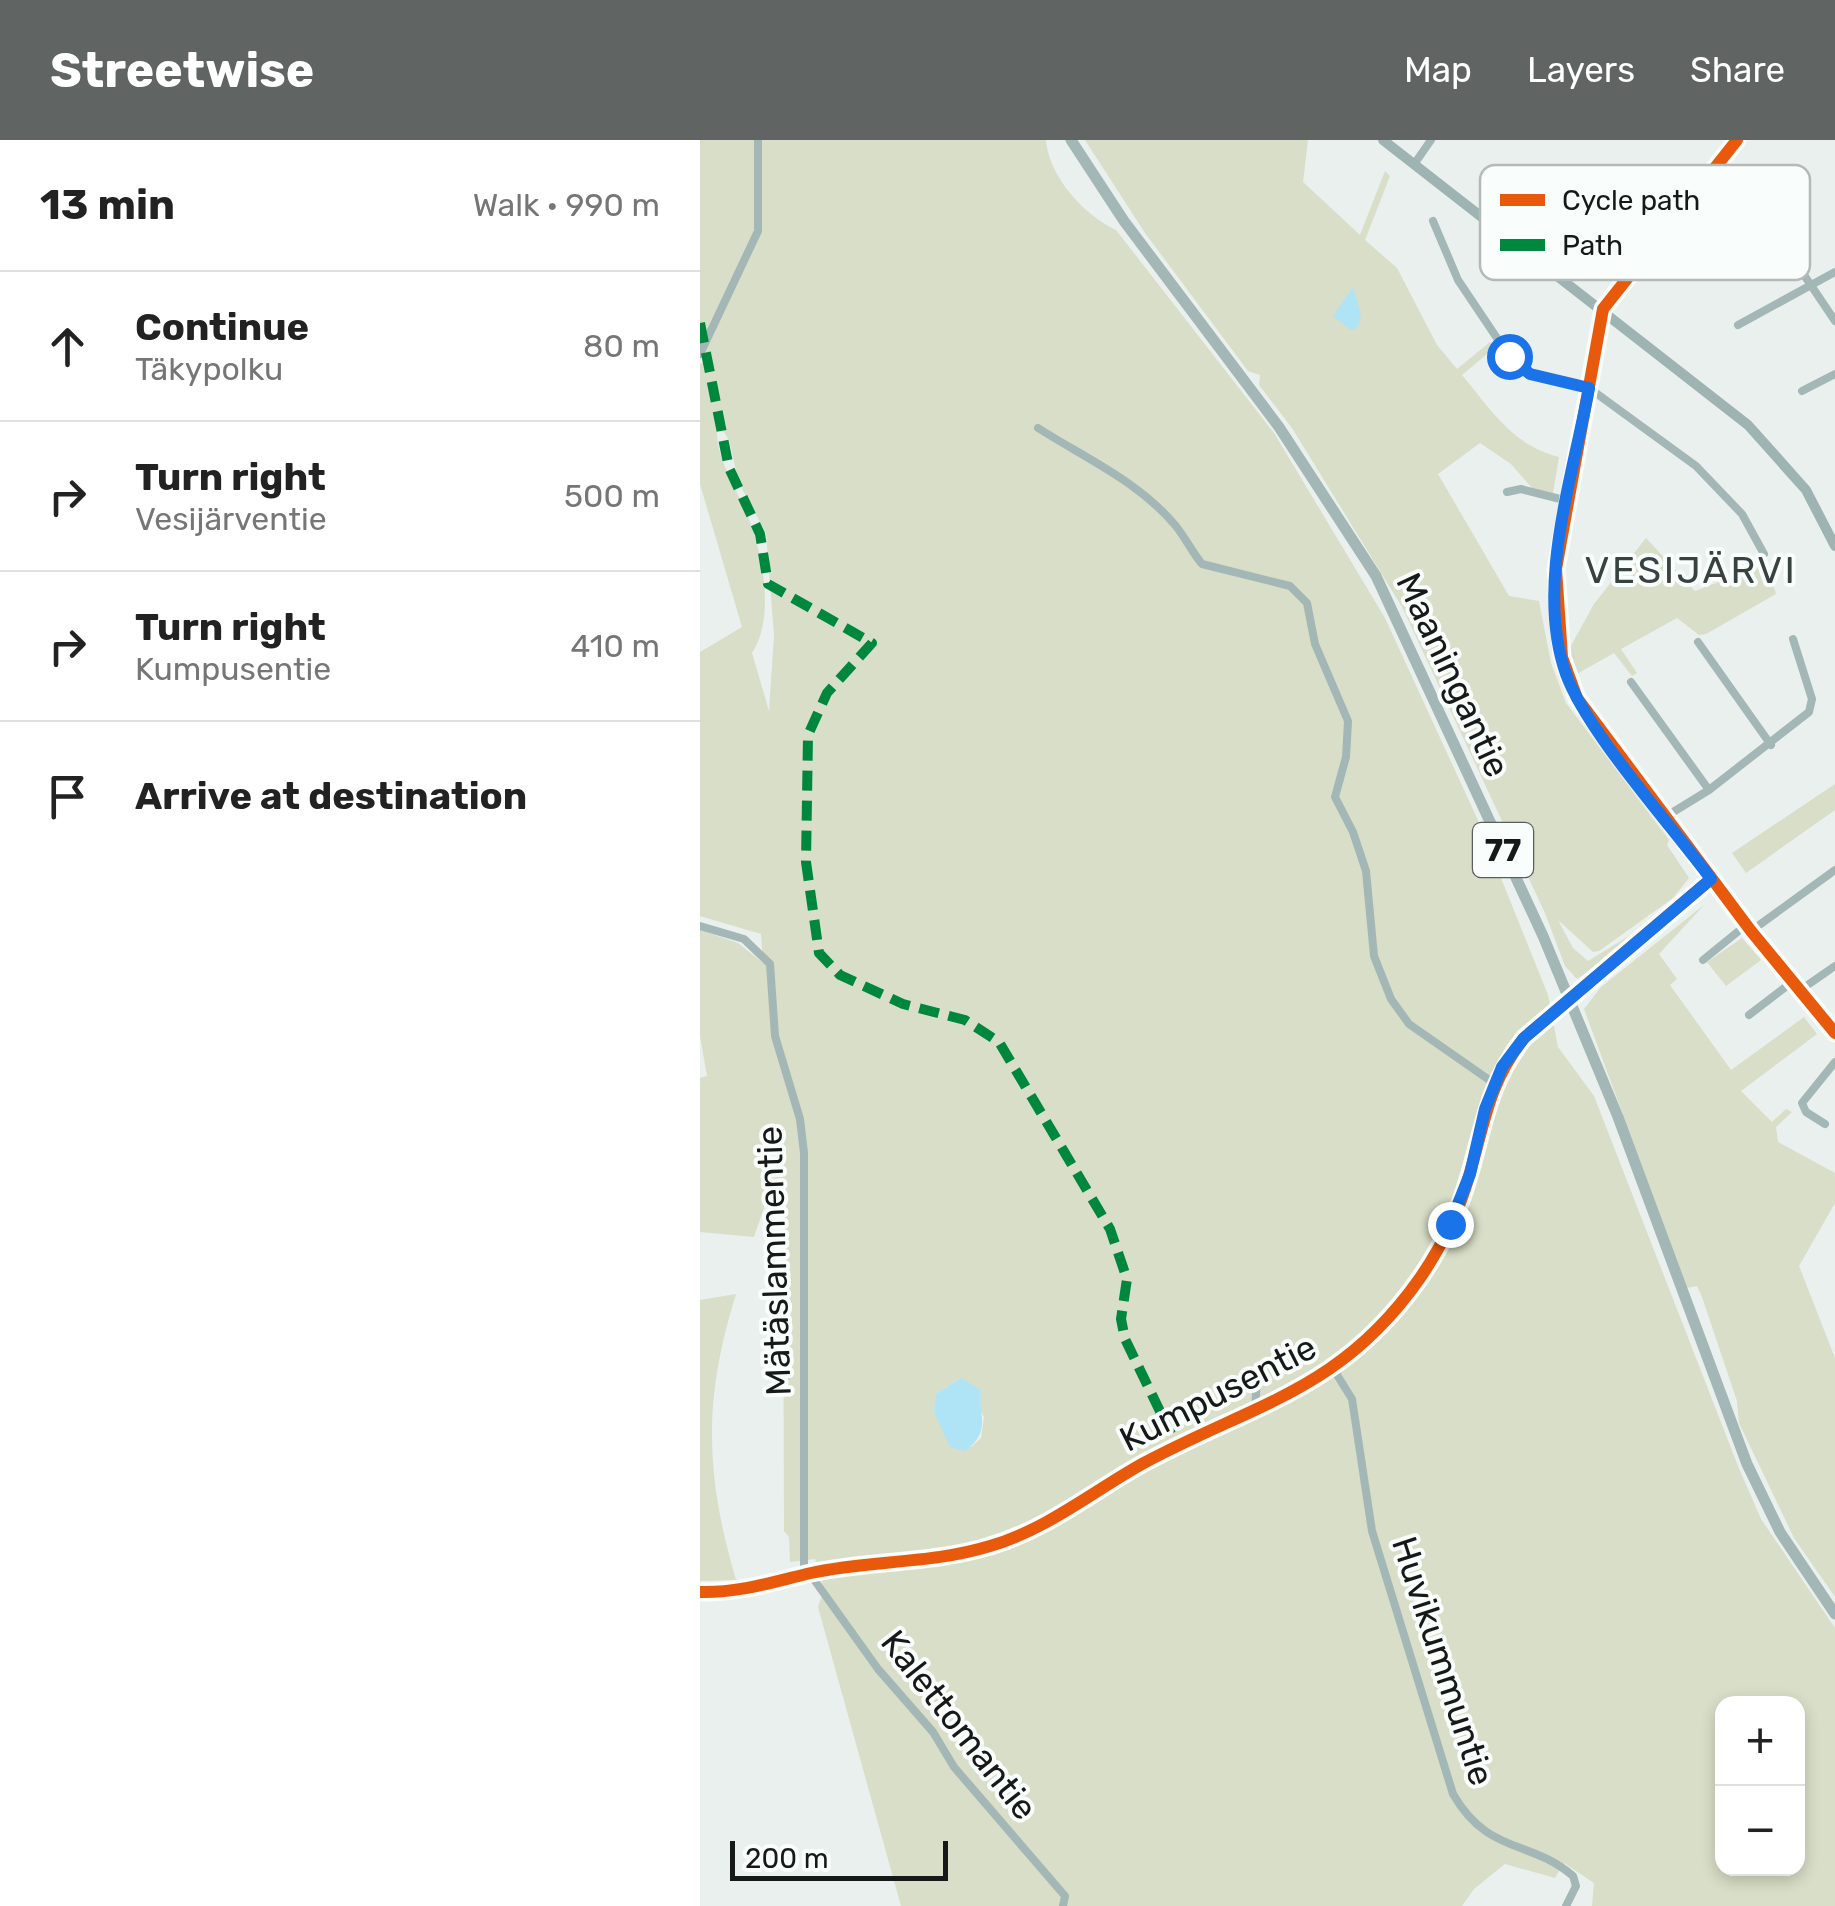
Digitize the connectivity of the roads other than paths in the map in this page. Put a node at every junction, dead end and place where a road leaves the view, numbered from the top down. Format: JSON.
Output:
{"nodes":[{"id":1,"x":758,"y":140,"type":"edge"},
{"id":2,"x":1071,"y":140,"type":"edge"},
{"id":3,"x":1383,"y":140,"type":"edge"},
{"id":4,"x":1430,"y":140,"type":"edge"},
{"id":5,"x":1737,"y":140,"type":"edge"},
{"id":6,"x":1415,"y":164,"type":"junction"},
{"id":7,"x":1719,"y":165,"type":"edge"},
{"id":8,"x":1480,"y":214,"type":"edge"},
{"id":9,"x":1434,"y":220,"type":"dead end"},
{"id":10,"x":1835,"y":272,"type":"edge"},
{"id":11,"x":1565,"y":280,"type":"edge"},
{"id":12,"x":1626,"y":280,"type":"edge"},
{"id":13,"x":1809,"y":280,"type":"edge"},
{"id":14,"x":1813,"y":284,"type":"junction"},
{"id":15,"x":1602,"y":309,"type":"junction"},
{"id":16,"x":1835,"y":322,"type":"edge"},
{"id":17,"x":1738,"y":325,"type":"dead end"},
{"id":18,"x":700,"y":354,"type":"edge"},
{"id":19,"x":1835,"y":374,"type":"edge"},
{"id":20,"x":1589,"y":388,"type":"junction"},
{"id":21,"x":1802,"y":391,"type":"dead end"},
{"id":22,"x":1038,"y":428,"type":"dead end"},
{"id":23,"x":1507,"y":492,"type":"dead end"},
{"id":24,"x":1568,"y":501,"type":"junction"},
{"id":25,"x":1835,"y":546,"type":"edge"},
{"id":26,"x":1764,"y":554,"type":"dead end"},
{"id":27,"x":1793,"y":639,"type":"dead end"},
{"id":28,"x":1698,"y":642,"type":"dead end"},
{"id":29,"x":1631,"y":682,"type":"dead end"},
{"id":30,"x":1771,"y":745,"type":"junction"},
{"id":31,"x":1709,"y":790,"type":"junction"},
{"id":32,"x":1665,"y":817,"type":"junction"},
{"id":33,"x":1835,"y":870,"type":"edge"},
{"id":34,"x":1711,"y":879,"type":"junction"},
{"id":35,"x":700,"y":926,"type":"edge"},
{"id":36,"x":1748,"y":928,"type":"junction"},
{"id":37,"x":1703,"y":960,"type":"dead end"},
{"id":38,"x":1835,"y":966,"type":"edge"},
{"id":39,"x":1796,"y":986,"type":"junction"},
{"id":40,"x":1568,"y":1000,"type":"junction"},
{"id":41,"x":1749,"y":1015,"type":"dead end"},
{"id":42,"x":1835,"y":1033,"type":"edge"},
{"id":43,"x":1835,"y":1062,"type":"edge"},
{"id":44,"x":1495,"y":1084,"type":"junction"},
{"id":45,"x":1825,"y":1124,"type":"dead end"},
{"id":46,"x":1334,"y":1370,"type":"junction"},
{"id":47,"x":1257,"y":1378,"type":"dead end"},
{"id":48,"x":1255,"y":1410,"type":"junction"},
{"id":49,"x":807,"y":1575,"type":"junction"},
{"id":50,"x":700,"y":1592,"type":"edge"},
{"id":51,"x":1835,"y":1614,"type":"edge"},
{"id":52,"x":1063,"y":1906,"type":"edge"},
{"id":53,"x":1566,"y":1906,"type":"edge"}],
"edges":[{"from":1,"to":18,"type":"street"},
{"from":2,"to":40,"type":"main road","name":"Maaningantie","number":"77"},
{"from":3,"to":6,"type":"street"},
{"from":4,"to":6,"type":"street"},
{"from":5,"to":7,"type":"street"},
{"from":6,"to":8,"type":"street"},
{"from":9,"to":20,"type":"street"},
{"from":10,"to":14,"type":"street"},
{"from":11,"to":15,"type":"street"},
{"from":12,"to":15,"type":"street"},
{"from":13,"to":14,"type":"street"},
{"from":14,"to":16,"type":"street"},
{"from":14,"to":17,"type":"street"},
{"from":15,"to":20,"type":"street"},
{"from":15,"to":25,"type":"street"},
{"from":19,"to":21,"type":"street"},
{"from":20,"to":24,"type":"street"},
{"from":20,"to":26,"type":"street"},
{"from":22,"to":44,"type":"street"},
{"from":23,"to":24,"type":"street"},
{"from":24,"to":32,"type":"street"},
{"from":27,"to":30,"type":"street"},
{"from":28,"to":30,"type":"street"},
{"from":29,"to":31,"type":"street"},
{"from":30,"to":31,"type":"street"},
{"from":31,"to":32,"type":"street"},
{"from":32,"to":34,"type":"street"},
{"from":33,"to":36,"type":"street"},
{"from":34,"to":36,"type":"street"},
{"from":34,"to":40,"type":"street","name":"Kumpusentie"},
{"from":35,"to":49,"type":"street","name":"Mätäslammentie"},
{"from":36,"to":37,"type":"street"},
{"from":36,"to":39,"type":"street"},
{"from":38,"to":39,"type":"street"},
{"from":39,"to":41,"type":"street"},
{"from":39,"to":42,"type":"street"},
{"from":40,"to":44,"type":"street","name":"Kumpusentie"},
{"from":40,"to":51,"type":"main road","name":"Maaningantie","number":"77"},
{"from":43,"to":45,"type":"street"},
{"from":44,"to":46,"type":"street","name":"Kumpusentie"},
{"from":46,"to":48,"type":"street","name":"Kumpusentie"},
{"from":46,"to":53,"type":"street","name":"Huvikummuntie"},
{"from":47,"to":48,"type":"street"},
{"from":48,"to":49,"type":"street","name":"Kumpusentie"},
{"from":49,"to":50,"type":"street","name":"Kumpusentie"},
{"from":49,"to":52,"type":"street","name":"Kalettomantie"}]}
